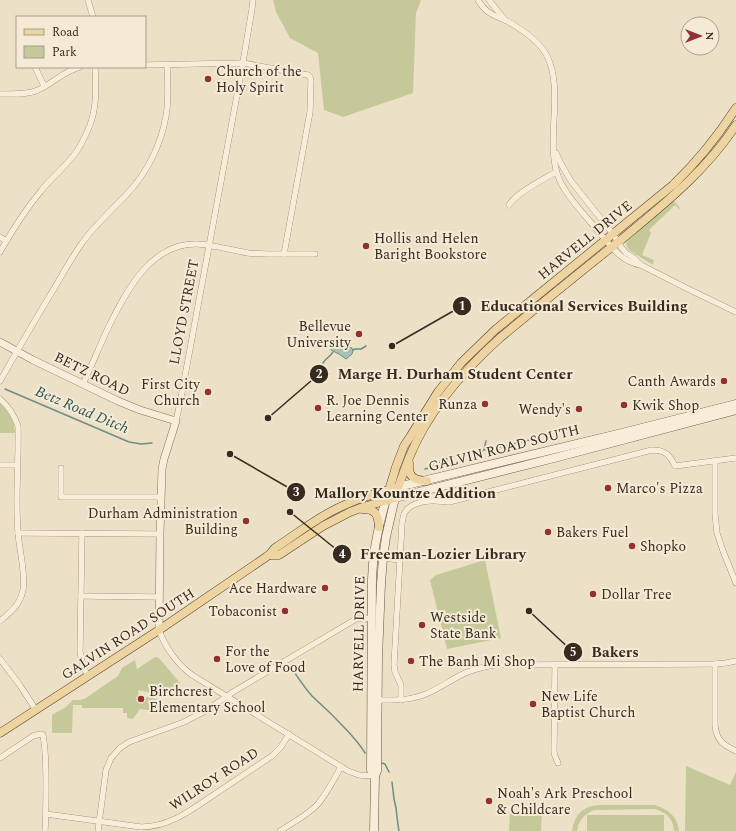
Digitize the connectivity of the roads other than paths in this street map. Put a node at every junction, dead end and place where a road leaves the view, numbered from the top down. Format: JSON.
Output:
{"nodes":[{"id":1,"x":88,"y":0,"type":"edge"},
{"id":2,"x":253,"y":0,"type":"edge"},
{"id":3,"x":478,"y":0,"type":"edge"},
{"id":4,"x":489,"y":0,"type":"edge"},
{"id":5,"x":92,"y":16,"type":"edge"},
{"id":6,"x":507,"y":21,"type":"junction"},
{"id":7,"x":243,"y":64,"type":"junction"},
{"id":8,"x":146,"y":65,"type":"edge"},
{"id":9,"x":167,"y":65,"type":"junction"},
{"id":10,"x":35,"y":68,"type":"edge"},
{"id":11,"x":77,"y":68,"type":"edge"},
{"id":12,"x":95,"y":68,"type":"edge"},
{"id":13,"x":44,"y":86,"type":"junction"},
{"id":14,"x":0,"y":94,"type":"edge"},
{"id":15,"x":736,"y":108,"type":"edge"},
{"id":16,"x":726,"y":124,"type":"junction"},
{"id":17,"x":735,"y":129,"type":"edge"},
{"id":18,"x":553,"y":145,"type":"junction"},
{"id":19,"x":556,"y":172,"type":"junction"},
{"id":20,"x":509,"y":205,"type":"dead end"},
{"id":21,"x":613,"y":234,"type":"junction"},
{"id":22,"x":0,"y":237,"type":"edge"},
{"id":23,"x":606,"y":240,"type":"junction"},
{"id":24,"x":6,"y":241,"type":"junction"},
{"id":25,"x":615,"y":244,"type":"junction"},
{"id":26,"x":210,"y":245,"type":"junction"},
{"id":27,"x":0,"y":252,"type":"edge"},
{"id":28,"x":284,"y":254,"type":"junction"},
{"id":29,"x":315,"y":254,"type":"dead end"},
{"id":30,"x":736,"y":312,"type":"edge"},
{"id":31,"x":0,"y":342,"type":"edge"},
{"id":32,"x":17,"y":351,"type":"junction"},
{"id":33,"x":0,"y":381,"type":"edge"},
{"id":34,"x":83,"y":384,"type":"junction"},
{"id":35,"x":0,"y":399,"type":"edge"},
{"id":36,"x":736,"y":404,"type":"edge"},
{"id":37,"x":736,"y":410,"type":"edge"},
{"id":38,"x":176,"y":421,"type":"junction"},
{"id":39,"x":409,"y":458,"type":"junction"},
{"id":40,"x":736,"y":458,"type":"edge"},
{"id":41,"x":716,"y":461,"type":"junction"},
{"id":42,"x":0,"y":465,"type":"edge"},
{"id":43,"x":17,"y":465,"type":"junction"},
{"id":44,"x":61,"y":468,"type":"dead end"},
{"id":45,"x":428,"y":481,"type":"junction"},
{"id":46,"x":398,"y":488,"type":"junction"},
{"id":47,"x":388,"y":490,"type":"junction"},
{"id":48,"x":161,"y":497,"type":"junction"},
{"id":49,"x":395,"y":498,"type":"junction"},
{"id":50,"x":386,"y":500,"type":"junction"},
{"id":51,"x":357,"y":509,"type":"junction"},
{"id":52,"x":379,"y":527,"type":"junction"},
{"id":53,"x":18,"y":533,"type":"junction"},
{"id":54,"x":82,"y":533,"type":"junction"},
{"id":55,"x":160,"y":534,"type":"junction"},
{"id":56,"x":269,"y":555,"type":"junction"},
{"id":57,"x":382,"y":558,"type":"junction"},
{"id":58,"x":400,"y":560,"type":"junction"},
{"id":59,"x":736,"y":583,"type":"edge"},
{"id":60,"x":81,"y":596,"type":"junction"},
{"id":61,"x":159,"y":597,"type":"junction"},
{"id":62,"x":372,"y":618,"type":"junction"},
{"id":63,"x":0,"y":621,"type":"edge"},
{"id":64,"x":159,"y":630,"type":"junction"},
{"id":65,"x":0,"y":658,"type":"edge"},
{"id":66,"x":736,"y":662,"type":"edge"},
{"id":67,"x":715,"y":664,"type":"junction"},
{"id":68,"x":555,"y":665,"type":"junction"},
{"id":69,"x":88,"y":676,"type":"junction"},
{"id":70,"x":226,"y":696,"type":"junction"},
{"id":71,"x":374,"y":700,"type":"junction"},
{"id":72,"x":401,"y":700,"type":"junction"},
{"id":73,"x":36,"y":710,"type":"junction"},
{"id":74,"x":0,"y":733,"type":"edge"},
{"id":75,"x":289,"y":734,"type":"junction"},
{"id":76,"x":736,"y":751,"type":"edge"},
{"id":77,"x":0,"y":758,"type":"edge"},
{"id":78,"x":558,"y":763,"type":"dead end"},
{"id":79,"x":341,"y":767,"type":"junction"},
{"id":80,"x":375,"y":776,"type":"junction"},
{"id":81,"x":46,"y":814,"type":"junction"},
{"id":82,"x":99,"y":821,"type":"junction"},
{"id":83,"x":45,"y":831,"type":"edge"},
{"id":84,"x":98,"y":831,"type":"edge"},
{"id":85,"x":281,"y":831,"type":"edge"},
{"id":86,"x":374,"y":831,"type":"edge"}],
"edges":[{"from":1,"to":5,"type":"street"},
{"from":2,"to":7,"type":"street","name":"LLOYD STREET"},
{"from":3,"to":6,"type":"street"},
{"from":4,"to":6,"type":"street"},
{"from":6,"to":18,"type":"street"},
{"from":7,"to":9,"type":"street"},
{"from":7,"to":26,"type":"street","name":"LLOYD STREET"},
{"from":7,"to":28,"type":"street"},
{"from":8,"to":9,"type":"street"},
{"from":9,"to":32,"type":"street"},
{"from":10,"to":13,"type":"street"},
{"from":11,"to":13,"type":"street"},
{"from":12,"to":24,"type":"street"},
{"from":13,"to":14,"type":"street"},
{"from":15,"to":16,"type":"main road","name":"HARVELL DRIVE"},
{"from":16,"to":17,"type":"street"},
{"from":16,"to":21,"type":"main road","name":"HARVELL DRIVE"},
{"from":17,"to":25,"type":"main road","name":"HARVELL DRIVE"},
{"from":18,"to":19,"type":"street"},
{"from":18,"to":21,"type":"street"},
{"from":19,"to":20,"type":"street"},
{"from":19,"to":23,"type":"street"},
{"from":21,"to":23,"type":"main road","name":"HARVELL DRIVE"},
{"from":21,"to":25,"type":"street"},
{"from":22,"to":24,"type":"street"},
{"from":23,"to":25,"type":"street"},
{"from":23,"to":47,"type":"main road","name":"HARVELL DRIVE"},
{"from":24,"to":27,"type":"street"},
{"from":25,"to":30,"type":"street"},
{"from":25,"to":39,"type":"main road","name":"HARVELL DRIVE"},
{"from":26,"to":28,"type":"street"},
{"from":26,"to":34,"type":"street"},
{"from":26,"to":38,"type":"street","name":"LLOYD STREET"},
{"from":28,"to":29,"type":"street"},
{"from":31,"to":32,"type":"street","name":"BETZ ROAD"},
{"from":32,"to":33,"type":"street"},
{"from":32,"to":34,"type":"street","name":"BETZ ROAD"},
{"from":34,"to":38,"type":"street","name":"BETZ ROAD"},
{"from":35,"to":43,"type":"street"},
{"from":36,"to":45,"type":"main road","name":"GALVIN ROAD SOUTH"},
{"from":37,"to":49,"type":"main road","name":"GALVIN ROAD SOUTH"},
{"from":38,"to":48,"type":"street","name":"LLOYD STREET"},
{"from":39,"to":45,"type":"main road"},
{"from":39,"to":46,"type":"main road","name":"HARVELL DRIVE"},
{"from":40,"to":41,"type":"street"},
{"from":41,"to":58,"type":"street"},
{"from":41,"to":59,"type":"street"},
{"from":42,"to":43,"type":"street"},
{"from":43,"to":53,"type":"street"},
{"from":44,"to":48,"type":"street"},
{"from":45,"to":46,"type":"main road","name":"GALVIN ROAD SOUTH"},
{"from":46,"to":47,"type":"main road","name":"GALVIN ROAD SOUTH"},
{"from":46,"to":49,"type":"main road","name":"HARVELL DRIVE"},
{"from":47,"to":50,"type":"main road","name":"HARVELL DRIVE"},
{"from":47,"to":56,"type":"main road","name":"GALVIN ROAD SOUTH"},
{"from":48,"to":55,"type":"street","name":"LLOYD STREET"},
{"from":49,"to":50,"type":"main road","name":"GALVIN ROAD SOUTH"},
{"from":49,"to":57,"type":"main road","name":"HARVELL DRIVE"},
{"from":50,"to":51,"type":"main road","name":"GALVIN ROAD SOUTH"},
{"from":50,"to":52,"type":"main road","name":"HARVELL DRIVE"},
{"from":51,"to":52,"type":"main road"},
{"from":51,"to":56,"type":"main road","name":"GALVIN ROAD SOUTH"},
{"from":52,"to":62,"type":"main road","name":"HARVELL DRIVE"},
{"from":53,"to":54,"type":"street"},
{"from":53,"to":63,"type":"street"},
{"from":54,"to":55,"type":"street"},
{"from":54,"to":60,"type":"street"},
{"from":55,"to":61,"type":"street","name":"LLOYD STREET"},
{"from":56,"to":64,"type":"main road","name":"GALVIN ROAD SOUTH"},
{"from":57,"to":58,"type":"street"},
{"from":57,"to":71,"type":"main road","name":"HARVELL DRIVE"},
{"from":58,"to":72,"type":"street"},
{"from":60,"to":61,"type":"street"},
{"from":60,"to":69,"type":"street"},
{"from":61,"to":64,"type":"street","name":"LLOYD STREET"},
{"from":62,"to":70,"type":"street"},
{"from":62,"to":71,"type":"main road","name":"HARVELL DRIVE"},
{"from":64,"to":69,"type":"main road","name":"GALVIN ROAD SOUTH"},
{"from":64,"to":70,"type":"street"},
{"from":65,"to":73,"type":"street"},
{"from":66,"to":67,"type":"street"},
{"from":67,"to":68,"type":"street"},
{"from":67,"to":76,"type":"street"},
{"from":68,"to":72,"type":"street"},
{"from":68,"to":78,"type":"street"},
{"from":69,"to":73,"type":"main road","name":"GALVIN ROAD SOUTH"},
{"from":70,"to":75,"type":"street"},
{"from":70,"to":82,"type":"street"},
{"from":71,"to":72,"type":"street"},
{"from":71,"to":80,"type":"main road","name":"HARVELL DRIVE"},
{"from":73,"to":74,"type":"main road","name":"GALVIN ROAD SOUTH"},
{"from":75,"to":79,"type":"street"},
{"from":75,"to":82,"type":"street","name":"WILROY ROAD"},
{"from":77,"to":81,"type":"street"},
{"from":79,"to":80,"type":"street"},
{"from":79,"to":85,"type":"street"},
{"from":80,"to":86,"type":"main road","name":"HARVELL DRIVE"},
{"from":81,"to":82,"type":"street","name":"WILROY ROAD"},
{"from":81,"to":83,"type":"street"},
{"from":82,"to":84,"type":"street"}]}
